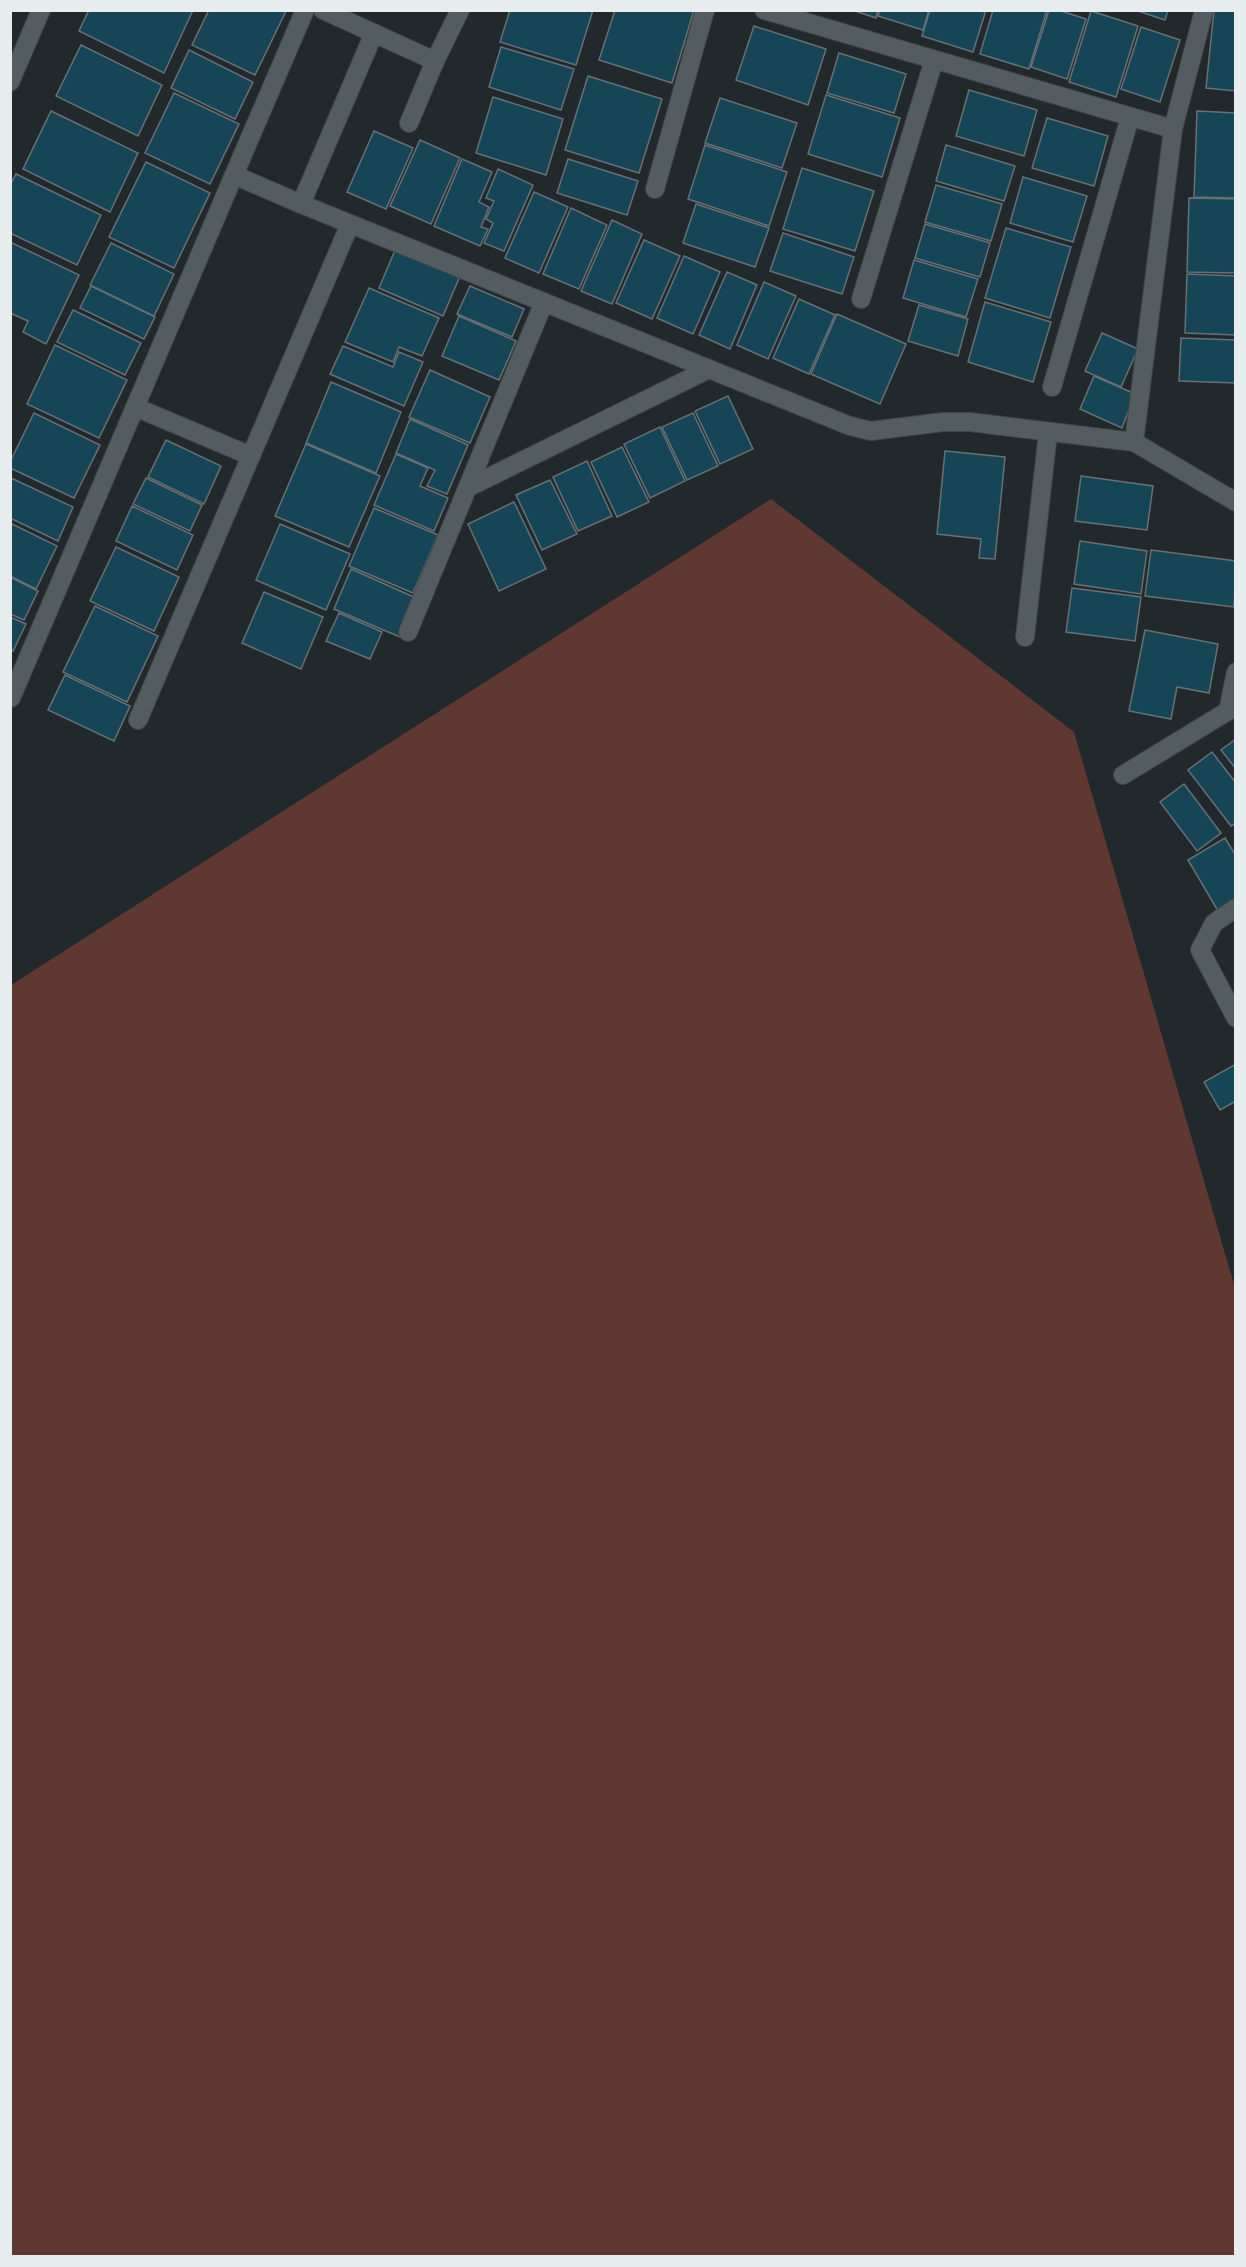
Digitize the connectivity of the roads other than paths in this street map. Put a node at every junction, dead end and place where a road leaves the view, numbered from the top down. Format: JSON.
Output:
{"nodes":[{"id":1,"x":41,"y":10,"type":"edge"},
{"id":2,"x":305,"y":10,"type":"edge"},
{"id":3,"x":322,"y":10,"type":"edge"},
{"id":4,"x":460,"y":10,"type":"edge"},
{"id":5,"x":705,"y":10,"type":"edge"},
{"id":6,"x":764,"y":10,"type":"edge"},
{"id":7,"x":1204,"y":10,"type":"edge"},
{"id":8,"x":374,"y":33,"type":"junction"},
{"id":9,"x":934,"y":60,"type":"junction"},
{"id":10,"x":435,"y":61,"type":"junction"},
{"id":11,"x":10,"y":82,"type":"edge"},
{"id":12,"x":1130,"y":117,"type":"junction"},
{"id":13,"x":409,"y":123,"type":"dead end"},
{"id":14,"x":1173,"y":129,"type":"junction"},
{"id":15,"x":234,"y":175,"type":"junction"},
{"id":16,"x":655,"y":189,"type":"dead end"},
{"id":17,"x":301,"y":204,"type":"junction"},
{"id":18,"x":350,"y":224,"type":"junction"},
{"id":19,"x":861,"y":299,"type":"dead end"},
{"id":20,"x":544,"y":302,"type":"junction"},
{"id":21,"x":709,"y":369,"type":"junction"},
{"id":22,"x":1052,"y":387,"type":"dead end"},
{"id":23,"x":135,"y":407,"type":"junction"},
{"id":24,"x":1048,"y":433,"type":"junction"},
{"id":25,"x":1134,"y":442,"type":"junction"},
{"id":26,"x":251,"y":456,"type":"junction"},
{"id":27,"x":467,"y":488,"type":"junction"},
{"id":28,"x":1236,"y":502,"type":"edge"},
{"id":29,"x":408,"y":632,"type":"dead end"},
{"id":30,"x":1025,"y":637,"type":"dead end"},
{"id":31,"x":1236,"y":672,"type":"edge"},
{"id":32,"x":11,"y":698,"type":"edge"},
{"id":33,"x":1232,"y":707,"type":"edge"},
{"id":34,"x":138,"y":720,"type":"dead end"},
{"id":35,"x":1124,"y":775,"type":"dead end"},
{"id":36,"x":1236,"y":908,"type":"edge"},
{"id":37,"x":1236,"y":1018,"type":"edge"}],
"edges":[{"from":1,"to":11,"type":"street"},
{"from":2,"to":15,"type":"street"},
{"from":3,"to":8,"type":"street"},
{"from":4,"to":10,"type":"street"},
{"from":5,"to":16,"type":"street"},
{"from":6,"to":9,"type":"street"},
{"from":7,"to":14,"type":"street"},
{"from":8,"to":10,"type":"street"},
{"from":8,"to":17,"type":"street"},
{"from":9,"to":12,"type":"street"},
{"from":9,"to":19,"type":"street"},
{"from":10,"to":13,"type":"street"},
{"from":12,"to":14,"type":"street"},
{"from":12,"to":22,"type":"street"},
{"from":14,"to":25,"type":"street"},
{"from":15,"to":17,"type":"street"},
{"from":15,"to":23,"type":"street"},
{"from":17,"to":18,"type":"street"},
{"from":18,"to":20,"type":"street"},
{"from":18,"to":26,"type":"street"},
{"from":20,"to":21,"type":"street"},
{"from":20,"to":27,"type":"street"},
{"from":21,"to":24,"type":"street"},
{"from":21,"to":27,"type":"street"},
{"from":23,"to":26,"type":"street"},
{"from":23,"to":32,"type":"street"},
{"from":24,"to":25,"type":"street"},
{"from":24,"to":30,"type":"street"},
{"from":25,"to":28,"type":"street"},
{"from":26,"to":34,"type":"street"},
{"from":27,"to":29,"type":"street"},
{"from":31,"to":33,"type":"street"},
{"from":33,"to":35,"type":"street"},
{"from":36,"to":37,"type":"street"}]}
